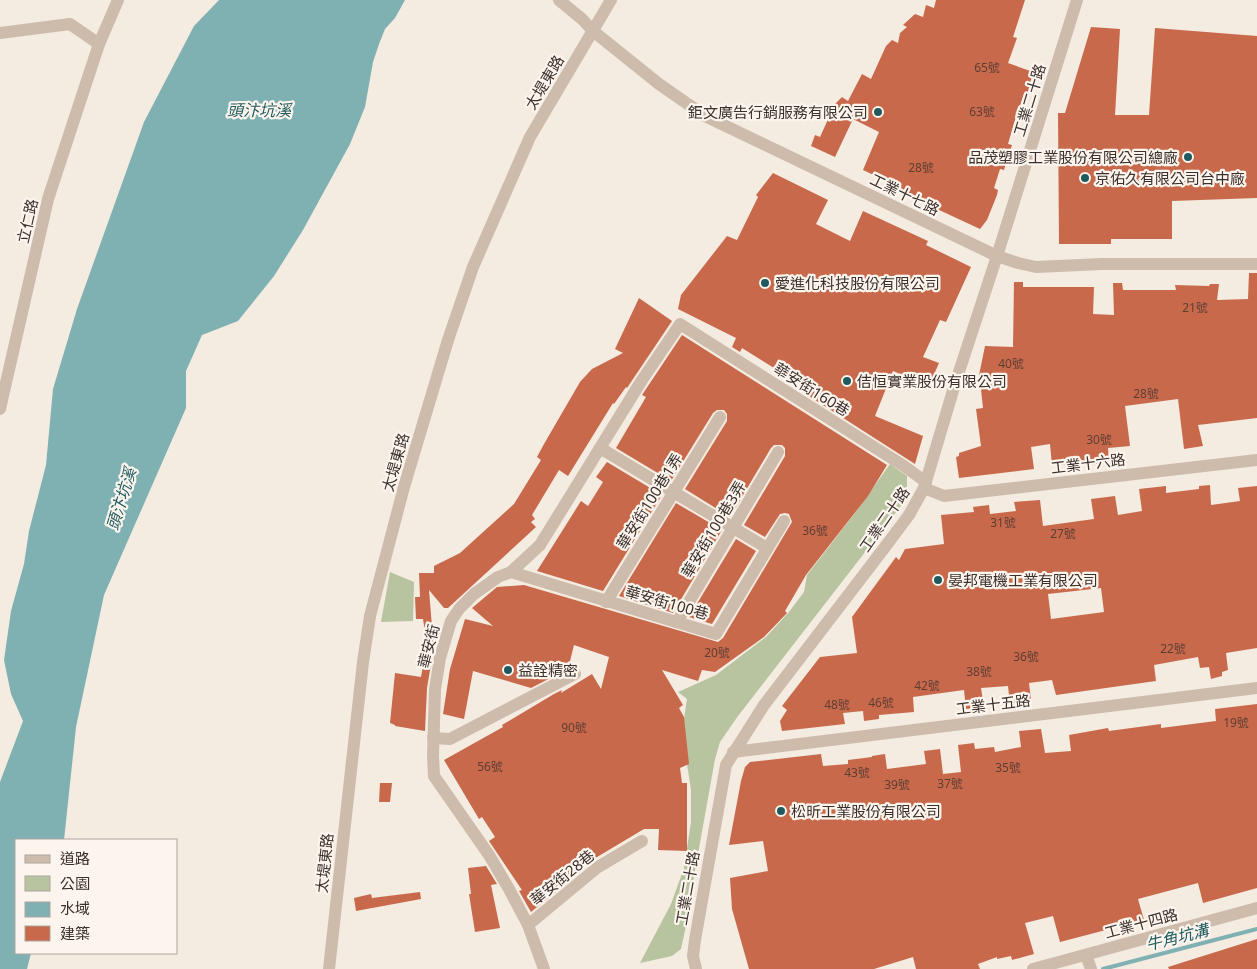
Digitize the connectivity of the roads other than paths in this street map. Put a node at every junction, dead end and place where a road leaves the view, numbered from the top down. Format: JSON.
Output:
{"nodes":[{"id":1,"x":118,"y":0,"type":"edge"},
{"id":2,"x":559,"y":0,"type":"edge"},
{"id":3,"x":611,"y":0,"type":"edge"},
{"id":4,"x":1077,"y":0,"type":"edge"},
{"id":5,"x":593,"y":31,"type":"junction"},
{"id":6,"x":0,"y":34,"type":"edge"},
{"id":7,"x":99,"y":44,"type":"junction"},
{"id":8,"x":997,"y":256,"type":"junction"},
{"id":9,"x":1257,"y":264,"type":"edge"},
{"id":10,"x":680,"y":324,"type":"joint"},
{"id":11,"x":0,"y":409,"type":"edge"},
{"id":12,"x":720,"y":417,"type":"dead end"},
{"id":13,"x":600,"y":448,"type":"junction"},
{"id":14,"x":778,"y":452,"type":"dead end"},
{"id":15,"x":1257,"y":460,"type":"edge"},
{"id":16,"x":925,"y":485,"type":"junction"},
{"id":17,"x":674,"y":492,"type":"junction"},
{"id":18,"x":784,"y":521,"type":"dead end"},
{"id":19,"x":733,"y":527,"type":"junction"},
{"id":20,"x":767,"y":548,"type":"junction"},
{"id":21,"x":511,"y":572,"type":"junction"},
{"id":22,"x":606,"y":602,"type":"junction"},
{"id":23,"x":677,"y":622,"type":"junction"},
{"id":24,"x":575,"y":674,"type":"dead end"},
{"id":25,"x":1257,"y":688,"type":"edge"},
{"id":26,"x":433,"y":738,"type":"junction"},
{"id":27,"x":733,"y":752,"type":"junction"},
{"id":28,"x":642,"y":841,"type":"dead end"},
{"id":29,"x":1257,"y":908,"type":"edge"},
{"id":30,"x":528,"y":925,"type":"junction"},
{"id":31,"x":1089,"y":962,"type":"edge"},
{"id":32,"x":329,"y":969,"type":"edge"},
{"id":33,"x":544,"y":969,"type":"edge"},
{"id":34,"x":696,"y":969,"type":"edge"},
{"id":35,"x":1034,"y":969,"type":"edge"}],
"edges":[{"from":1,"to":7,"type":"street","name":"立仁路"},
{"from":2,"to":5,"type":"street","name":"工業十七路"},
{"from":3,"to":5,"type":"street","name":"太堤東路"},
{"from":4,"to":8,"type":"street","name":"工業二十路"},
{"from":5,"to":8,"type":"street","name":"工業十七路"},
{"from":5,"to":32,"type":"street","name":"太堤東路"},
{"from":6,"to":7,"type":"street"},
{"from":7,"to":11,"type":"street","name":"立仁路"},
{"from":8,"to":9,"type":"street","name":"工業十七路"},
{"from":8,"to":16,"type":"street","name":"工業二十路"},
{"from":10,"to":13,"type":"street","name":"華安街"},
{"from":10,"to":16,"type":"street","name":"華安街160巷"},
{"from":12,"to":17,"type":"street","name":"華安街100巷1弄"},
{"from":13,"to":17,"type":"street"},
{"from":13,"to":21,"type":"street","name":"華安街"},
{"from":14,"to":19,"type":"street","name":"華安街100巷3弄"},
{"from":15,"to":16,"type":"street","name":"工業十六路"},
{"from":16,"to":27,"type":"street","name":"工業二十路"},
{"from":17,"to":19,"type":"street"},
{"from":17,"to":22,"type":"street","name":"華安街100巷1弄"},
{"from":18,"to":20,"type":"street","name":"華安街100巷"},
{"from":19,"to":20,"type":"street"},
{"from":19,"to":23,"type":"street","name":"華安街100巷3弄"},
{"from":20,"to":23,"type":"street","name":"華安街100巷"},
{"from":21,"to":22,"type":"street","name":"華安街100巷"},
{"from":21,"to":26,"type":"street","name":"華安街"},
{"from":22,"to":23,"type":"street","name":"華安街100巷"},
{"from":24,"to":26,"type":"street"},
{"from":25,"to":27,"type":"street","name":"工業十五路"},
{"from":26,"to":30,"type":"street","name":"華安街"},
{"from":27,"to":34,"type":"street","name":"工業二十路"},
{"from":28,"to":30,"type":"street","name":"華安街28巷"},
{"from":29,"to":31,"type":"street","name":"工業十四路"},
{"from":30,"to":33,"type":"street","name":"華安街"},
{"from":31,"to":35,"type":"street","name":"工業十四路"}]}
